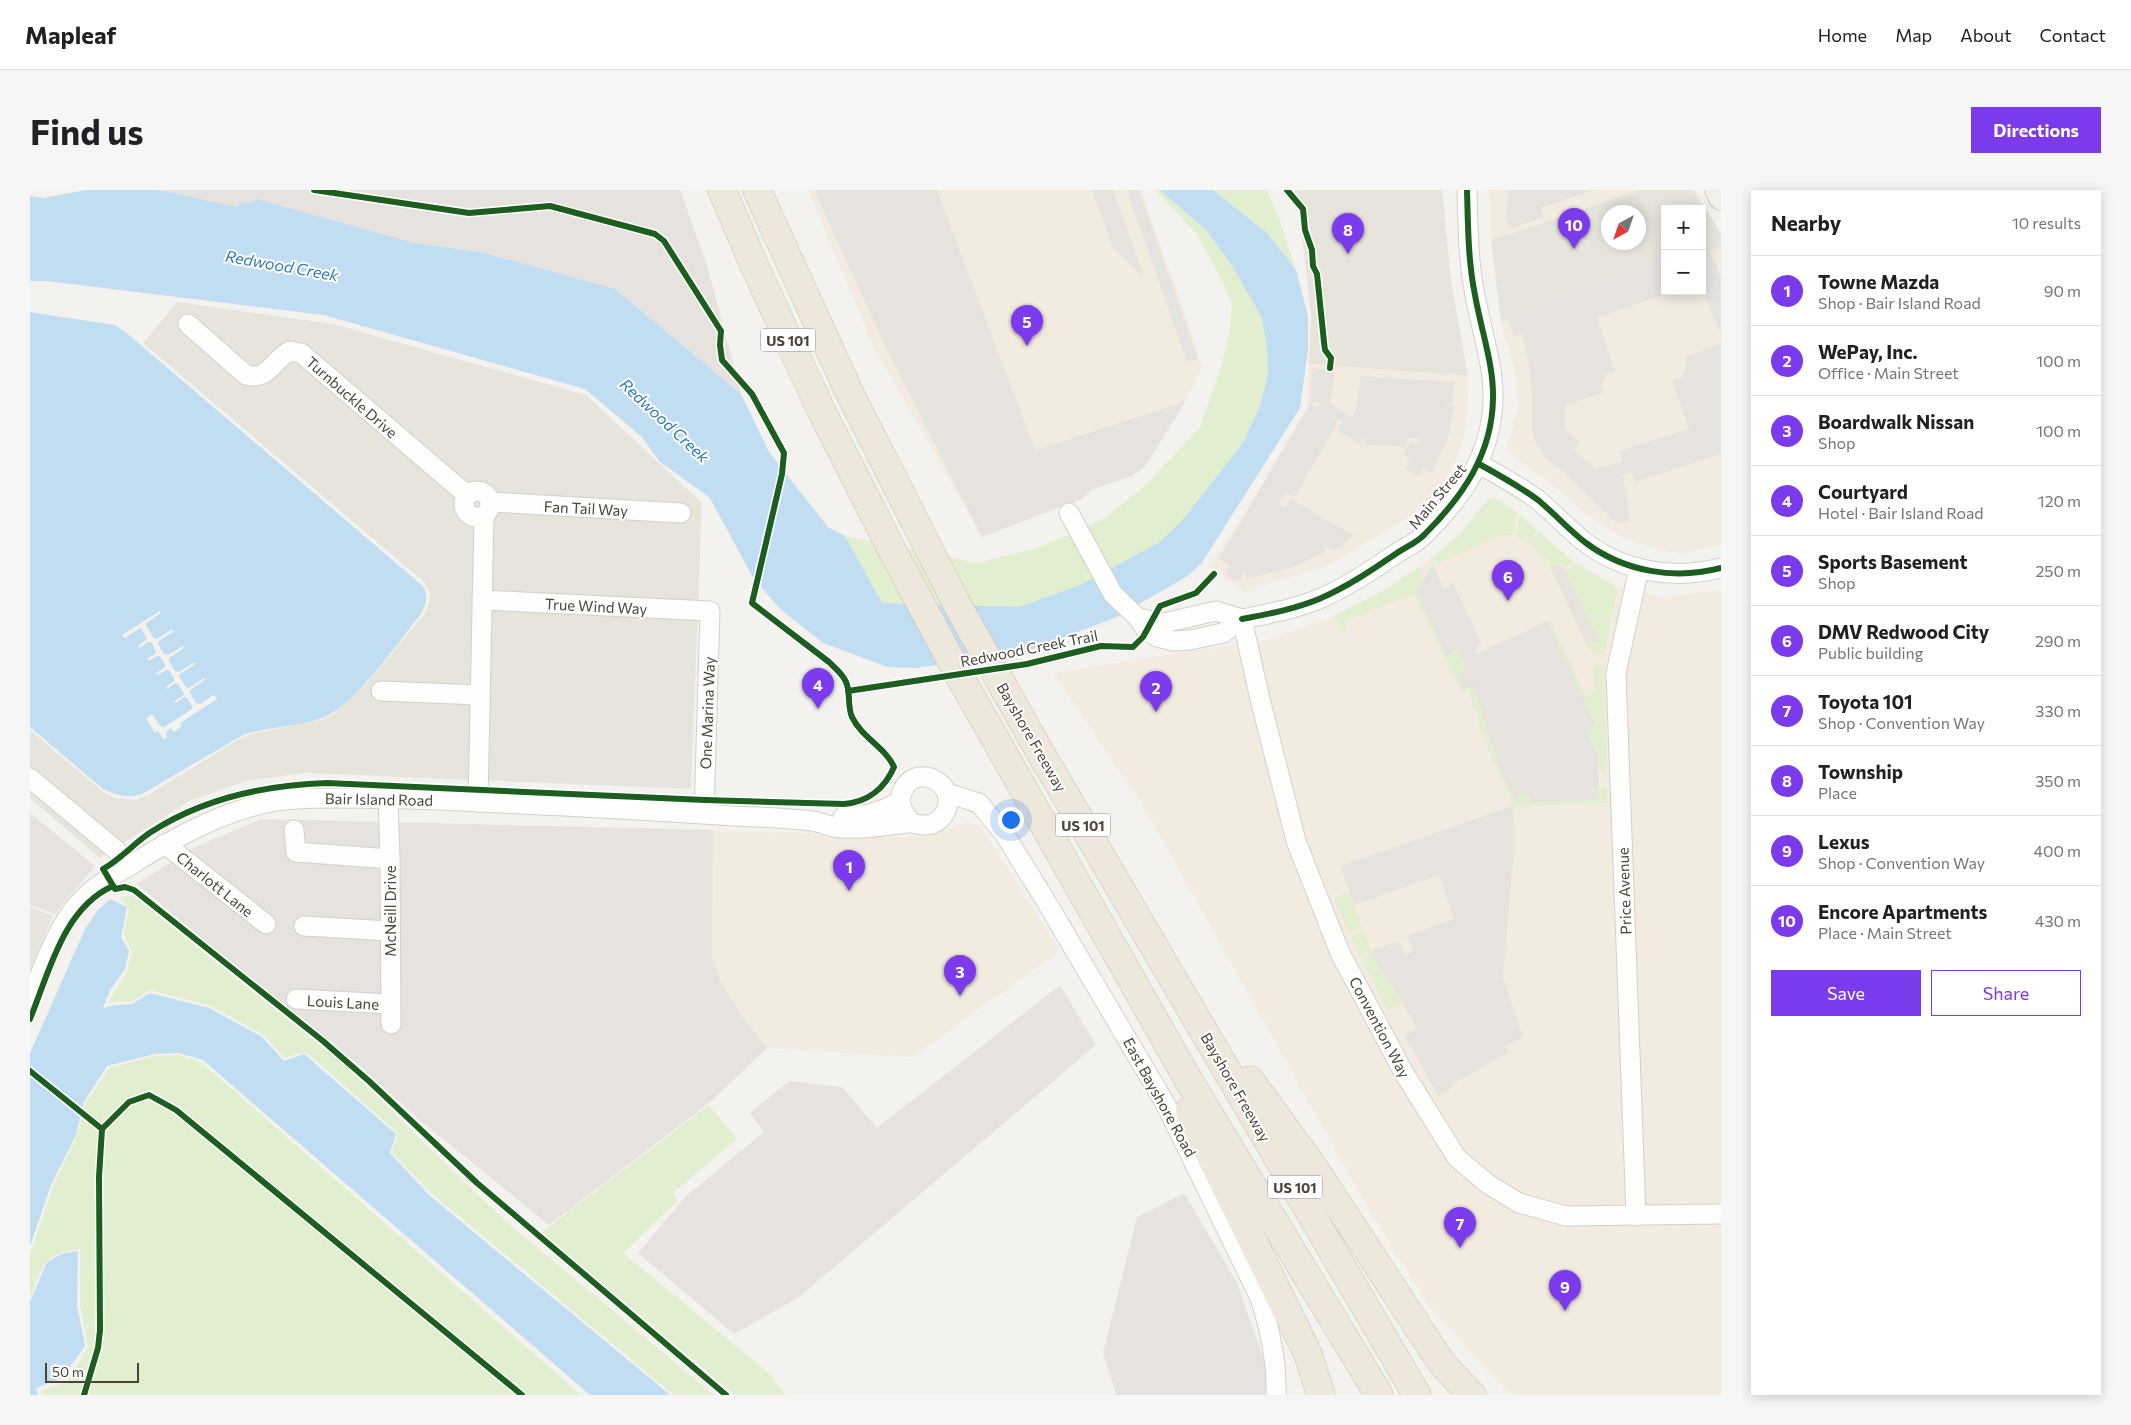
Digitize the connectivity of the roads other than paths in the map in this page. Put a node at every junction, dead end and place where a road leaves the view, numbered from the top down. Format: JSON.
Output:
{"nodes":[{"id":1,"x":722,"y":190,"type":"edge"},
{"id":2,"x":757,"y":190,"type":"edge"},
{"id":3,"x":1467,"y":190,"type":"edge"},
{"id":4,"x":1717,"y":190,"type":"edge"},
{"id":5,"x":1721,"y":198,"type":"edge"},
{"id":6,"x":188,"y":324,"type":"dead end"},
{"id":7,"x":1479,"y":464,"type":"junction"},
{"id":8,"x":487,"y":509,"type":"junction"},
{"id":9,"x":681,"y":513,"type":"dead end"},
{"id":10,"x":1069,"y":513,"type":"dead end"},
{"id":11,"x":1639,"y":568,"type":"junction"},
{"id":12,"x":1721,"y":568,"type":"edge"},
{"id":13,"x":482,"y":600,"type":"junction"},
{"id":14,"x":710,"y":611,"type":"joint"},
{"id":15,"x":1242,"y":618,"type":"junction"},
{"id":16,"x":380,"y":691,"type":"dead end"},
{"id":17,"x":480,"y":696,"type":"junction"},
{"id":18,"x":30,"y":778,"type":"edge"},
{"id":19,"x":947,"y":793,"type":"junction"},
{"id":20,"x":388,"y":798,"type":"junction"},
{"id":21,"x":478,"y":802,"type":"junction"},
{"id":22,"x":899,"y":802,"type":"junction"},
{"id":23,"x":704,"y":814,"type":"junction"},
{"id":24,"x":945,"y":814,"type":"junction"},
{"id":25,"x":993,"y":819,"type":"junction"},
{"id":26,"x":815,"y":821,"type":"junction"},
{"id":27,"x":912,"y":822,"type":"junction"},
{"id":28,"x":294,"y":830,"type":"dead end"},
{"id":29,"x":165,"y":844,"type":"junction"},
{"id":30,"x":390,"y":859,"type":"junction"},
{"id":31,"x":128,"y":867,"type":"junction"},
{"id":32,"x":266,"y":924,"type":"dead end"},
{"id":33,"x":304,"y":926,"type":"dead end"},
{"id":34,"x":390,"y":931,"type":"junction"},
{"id":35,"x":1172,"y":978,"type":"junction"},
{"id":36,"x":30,"y":999,"type":"edge"},
{"id":37,"x":296,"y":999,"type":"dead end"},
{"id":38,"x":390,"y":1004,"type":"junction"},
{"id":39,"x":391,"y":1024,"type":"dead end"},
{"id":40,"x":1189,"y":1081,"type":"junction"},
{"id":41,"x":1721,"y":1214,"type":"edge"},
{"id":42,"x":1636,"y":1216,"type":"junction"},
{"id":43,"x":1276,"y":1395,"type":"edge"},
{"id":44,"x":1321,"y":1395,"type":"edge"},
{"id":45,"x":1379,"y":1395,"type":"edge"},
{"id":46,"x":1416,"y":1395,"type":"edge"},
{"id":47,"x":1472,"y":1395,"type":"edge"}],
"edges":[{"from":1,"to":40,"type":"highway","number":"US 101"},
{"from":2,"to":35,"type":"highway","name":"Bayshore Freeway","number":"US 101"},
{"from":3,"to":7,"type":"street","name":"Main Street"},
{"from":4,"to":5,"type":"main road"},
{"from":6,"to":8,"type":"street","name":"Turnbuckle Drive"},
{"from":7,"to":11,"type":"street"},
{"from":7,"to":15,"type":"street","name":"Main Street"},
{"from":8,"to":9,"type":"street","name":"Fan Tail Way"},
{"from":8,"to":13,"type":"street"},
{"from":10,"to":15,"type":"street","name":"Main Street"},
{"from":11,"to":12,"type":"street"},
{"from":11,"to":42,"type":"street","name":"Price Avenue"},
{"from":13,"to":14,"type":"street","name":"True Wind Way"},
{"from":13,"to":17,"type":"street"},
{"from":14,"to":23,"type":"street","name":"One Marina Way"},
{"from":15,"to":42,"type":"street","name":"Convention Way"},
{"from":16,"to":17,"type":"street"},
{"from":17,"to":21,"type":"street"},
{"from":18,"to":31,"type":"street"},
{"from":19,"to":22,"type":"street"},
{"from":19,"to":24,"type":"street"},
{"from":19,"to":25,"type":"street","name":"East Bayshore Road"},
{"from":20,"to":21,"type":"street","name":"Bair Island Road"},
{"from":20,"to":29,"type":"street","name":"Bair Island Road"},
{"from":20,"to":30,"type":"street","name":"McNeill Drive"},
{"from":21,"to":23,"type":"street","name":"Bair Island Road"},
{"from":22,"to":26,"type":"street","name":"Bair Island Road"},
{"from":22,"to":27,"type":"street"},
{"from":23,"to":26,"type":"street","name":"Bair Island Road"},
{"from":24,"to":25,"type":"street"},
{"from":24,"to":27,"type":"street"},
{"from":25,"to":43,"type":"street","name":"East Bayshore Road"},
{"from":26,"to":27,"type":"street","name":"Bair Island Road"},
{"from":28,"to":30,"type":"street"},
{"from":29,"to":31,"type":"street","name":"Bair Island Road"},
{"from":29,"to":32,"type":"street","name":"Charlott Lane"},
{"from":30,"to":34,"type":"street","name":"McNeill Drive"},
{"from":31,"to":36,"type":"street","name":"Bair Island Road"},
{"from":33,"to":34,"type":"street"},
{"from":34,"to":38,"type":"street","name":"McNeill Drive"},
{"from":35,"to":46,"type":"highway","name":"Bayshore Freeway","number":"US 101"},
{"from":35,"to":47,"type":"highway"},
{"from":37,"to":38,"type":"street","name":"Louis Lane"},
{"from":38,"to":39,"type":"street","name":"McNeill Drive"},
{"from":40,"to":44,"type":"highway"},
{"from":40,"to":45,"type":"highway","number":"US 101"},
{"from":41,"to":42,"type":"street","name":"Convention Way"}]}
